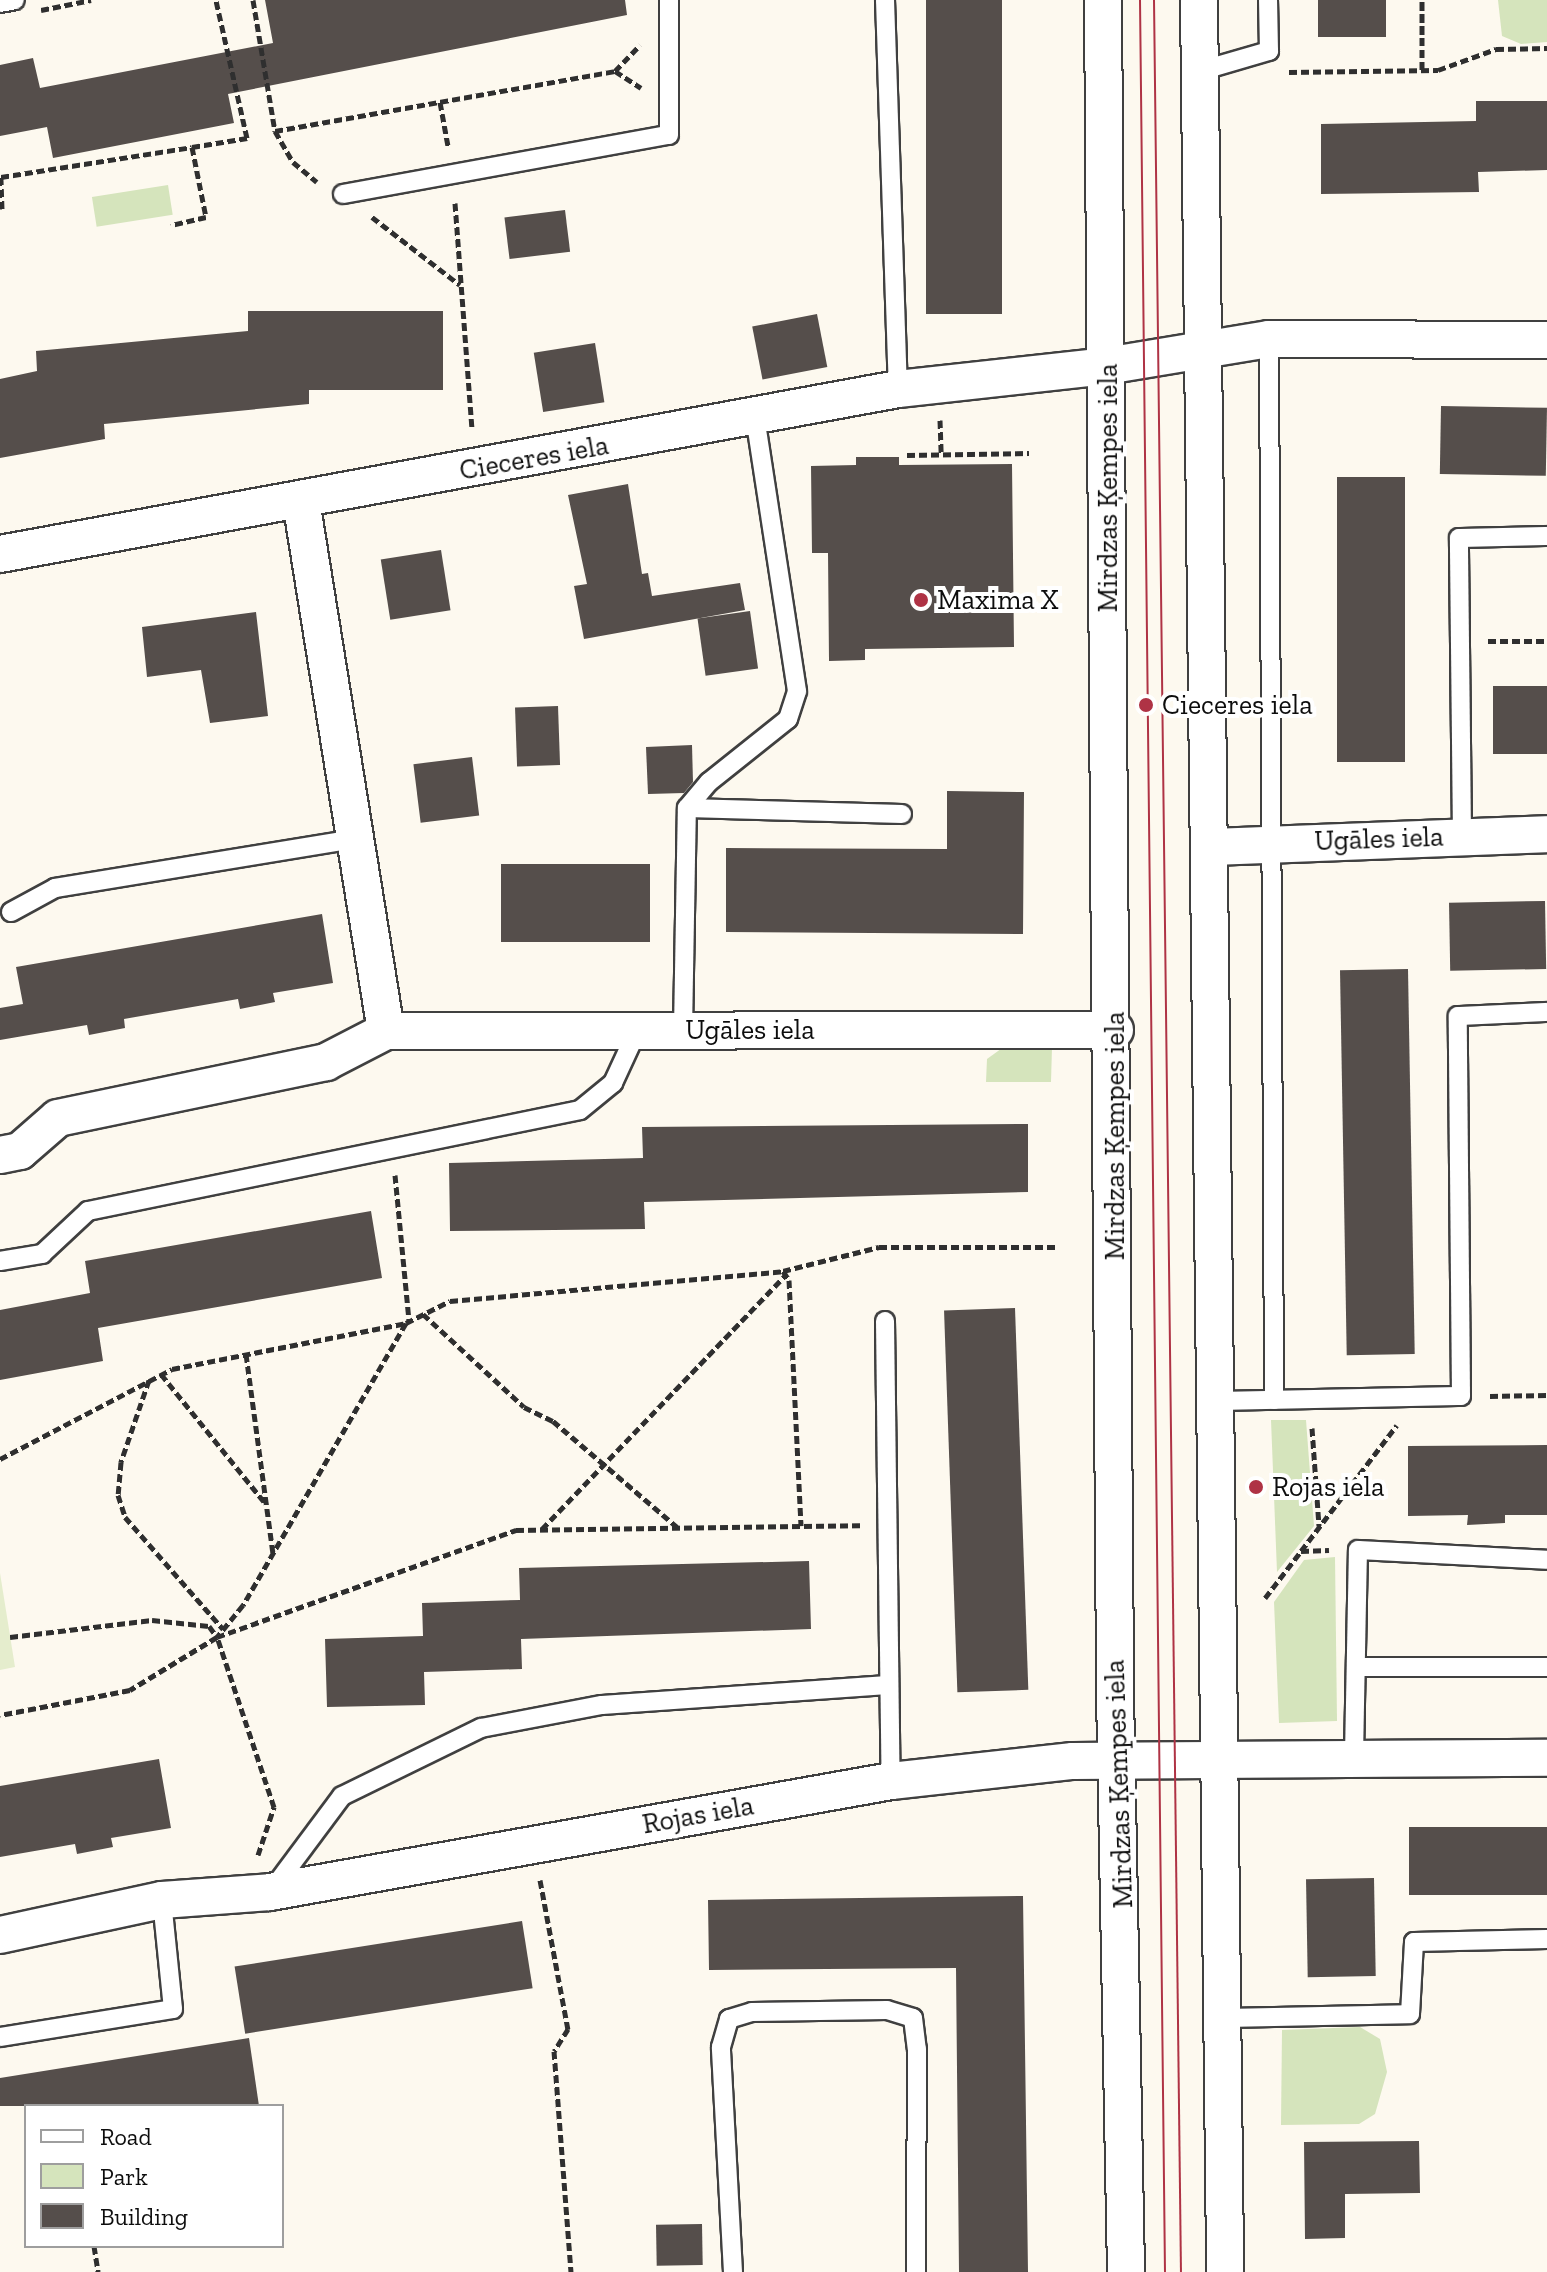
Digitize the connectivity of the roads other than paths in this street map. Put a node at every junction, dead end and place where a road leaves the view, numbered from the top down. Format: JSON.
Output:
{"nodes":[{"id":1,"x":15,"y":0,"type":"edge"},
{"id":2,"x":885,"y":0,"type":"edge"},
{"id":3,"x":1103,"y":0,"type":"edge"},
{"id":4,"x":1199,"y":0,"type":"edge"},
{"id":5,"x":1268,"y":0,"type":"edge"},
{"id":6,"x":0,"y":3,"type":"edge"},
{"id":7,"x":669,"y":8,"type":"edge"},
{"id":8,"x":1200,"y":71,"type":"junction"},
{"id":9,"x":343,"y":194,"type":"road end"},
{"id":10,"x":1269,"y":339,"type":"junction"},
{"id":11,"x":1547,"y":340,"type":"edge"},
{"id":12,"x":1201,"y":351,"type":"junction"},
{"id":13,"x":1106,"y":366,"type":"junction"},
{"id":14,"x":898,"y":389,"type":"junction"},
{"id":15,"x":755,"y":418,"type":"junction"},
{"id":16,"x":301,"y":501,"type":"junction"},
{"id":17,"x":1547,"y":536,"type":"edge"},
{"id":18,"x":0,"y":554,"type":"edge"},
{"id":19,"x":687,"y":808,"type":"junction"},
{"id":20,"x":902,"y":814,"type":"dead end"},
{"id":21,"x":1547,"y":834,"type":"edge"},
{"id":22,"x":1462,"y":836,"type":"junction"},
{"id":23,"x":355,"y":839,"type":"junction"},
{"id":24,"x":1270,"y":843,"type":"junction"},
{"id":25,"x":1211,"y":847,"type":"junction"},
{"id":26,"x":11,"y":912,"type":"dead end"},
{"id":27,"x":1547,"y":1012,"type":"edge"},
{"id":28,"x":638,"y":1029,"type":"junction"},
{"id":29,"x":683,"y":1030,"type":"junction"},
{"id":30,"x":1115,"y":1030,"type":"junction"},
{"id":31,"x":386,"y":1031,"type":"junction"},
{"id":32,"x":0,"y":1155,"type":"edge"},
{"id":33,"x":0,"y":1261,"type":"edge"},
{"id":34,"x":885,"y":1321,"type":"dead end"},
{"id":35,"x":1274,"y":1400,"type":"junction"},
{"id":36,"x":1215,"y":1401,"type":"junction"},
{"id":37,"x":1547,"y":1560,"type":"edge"},
{"id":38,"x":1356,"y":1667,"type":"junction"},
{"id":39,"x":1547,"y":1667,"type":"edge"},
{"id":40,"x":887,"y":1685,"type":"junction"},
{"id":41,"x":1354,"y":1756,"type":"junction"},
{"id":42,"x":1547,"y":1758,"type":"edge"},
{"id":43,"x":1118,"y":1760,"type":"junction"},
{"id":44,"x":1219,"y":1760,"type":"junction"},
{"id":45,"x":891,"y":1781,"type":"junction"},
{"id":46,"x":257,"y":1893,"type":"junction"},
{"id":47,"x":162,"y":1900,"type":"junction"},
{"id":48,"x":0,"y":1935,"type":"edge"},
{"id":49,"x":1547,"y":1939,"type":"edge"},
{"id":50,"x":1223,"y":2018,"type":"junction"},
{"id":51,"x":0,"y":2037,"type":"edge"},
{"id":52,"x":733,"y":2272,"type":"edge"},
{"id":53,"x":916,"y":2272,"type":"edge"},
{"id":54,"x":1126,"y":2272,"type":"edge"},
{"id":55,"x":1225,"y":2272,"type":"edge"}],
"edges":[{"from":1,"to":6,"type":"lane"},
{"from":2,"to":14,"type":"lane"},
{"from":3,"to":13,"type":"street","name":"Mirdzas Ķempes iela"},
{"from":4,"to":8,"type":"street"},
{"from":5,"to":8,"type":"lane"},
{"from":7,"to":9,"type":"lane"},
{"from":8,"to":12,"type":"street"},
{"from":10,"to":11,"type":"street","name":"Cieceres iela"},
{"from":10,"to":12,"type":"street","name":"Cieceres iela"},
{"from":10,"to":24,"type":"lane"},
{"from":12,"to":13,"type":"street","name":"Cieceres iela"},
{"from":12,"to":25,"type":"street"},
{"from":13,"to":14,"type":"street","name":"Cieceres iela"},
{"from":13,"to":30,"type":"street","name":"Mirdzas Ķempes iela"},
{"from":14,"to":15,"type":"street","name":"Cieceres iela"},
{"from":15,"to":16,"type":"street","name":"Cieceres iela"},
{"from":15,"to":19,"type":"lane"},
{"from":16,"to":18,"type":"street","name":"Cieceres iela"},
{"from":16,"to":23,"type":"street"},
{"from":17,"to":22,"type":"lane"},
{"from":19,"to":20,"type":"lane"},
{"from":19,"to":29,"type":"lane"},
{"from":21,"to":22,"type":"street","name":"Ugāles iela"},
{"from":22,"to":24,"type":"street","name":"Ugāles iela"},
{"from":23,"to":26,"type":"lane"},
{"from":23,"to":31,"type":"street"},
{"from":24,"to":25,"type":"street","name":"Ugāles iela"},
{"from":24,"to":35,"type":"lane"},
{"from":25,"to":36,"type":"street"},
{"from":27,"to":35,"type":"lane"},
{"from":28,"to":29,"type":"street","name":"Ugāles iela"},
{"from":28,"to":31,"type":"street","name":"Ugāles iela"},
{"from":28,"to":33,"type":"lane"},
{"from":29,"to":30,"type":"street","name":"Ugāles iela"},
{"from":30,"to":43,"type":"street","name":"Mirdzas Ķempes iela"},
{"from":31,"to":32,"type":"street","name":"Ugāles iela"},
{"from":34,"to":40,"type":"lane"},
{"from":35,"to":36,"type":"lane"},
{"from":36,"to":44,"type":"street"},
{"from":37,"to":38,"type":"lane"},
{"from":38,"to":39,"type":"lane"},
{"from":38,"to":41,"type":"lane"},
{"from":40,"to":45,"type":"lane"},
{"from":40,"to":46,"type":"lane"},
{"from":41,"to":42,"type":"street","name":"Rojas iela"},
{"from":41,"to":44,"type":"street","name":"Rojas iela"},
{"from":43,"to":44,"type":"street","name":"Rojas iela"},
{"from":43,"to":45,"type":"street","name":"Rojas iela"},
{"from":43,"to":54,"type":"street","name":"Mirdzas Ķempes iela"},
{"from":44,"to":50,"type":"street"},
{"from":45,"to":46,"type":"street","name":"Rojas iela"},
{"from":46,"to":47,"type":"street","name":"Rojas iela"},
{"from":47,"to":48,"type":"street","name":"Rojas iela"},
{"from":47,"to":51,"type":"lane"},
{"from":49,"to":50,"type":"lane"},
{"from":50,"to":55,"type":"street"},
{"from":52,"to":53,"type":"lane"}]}
